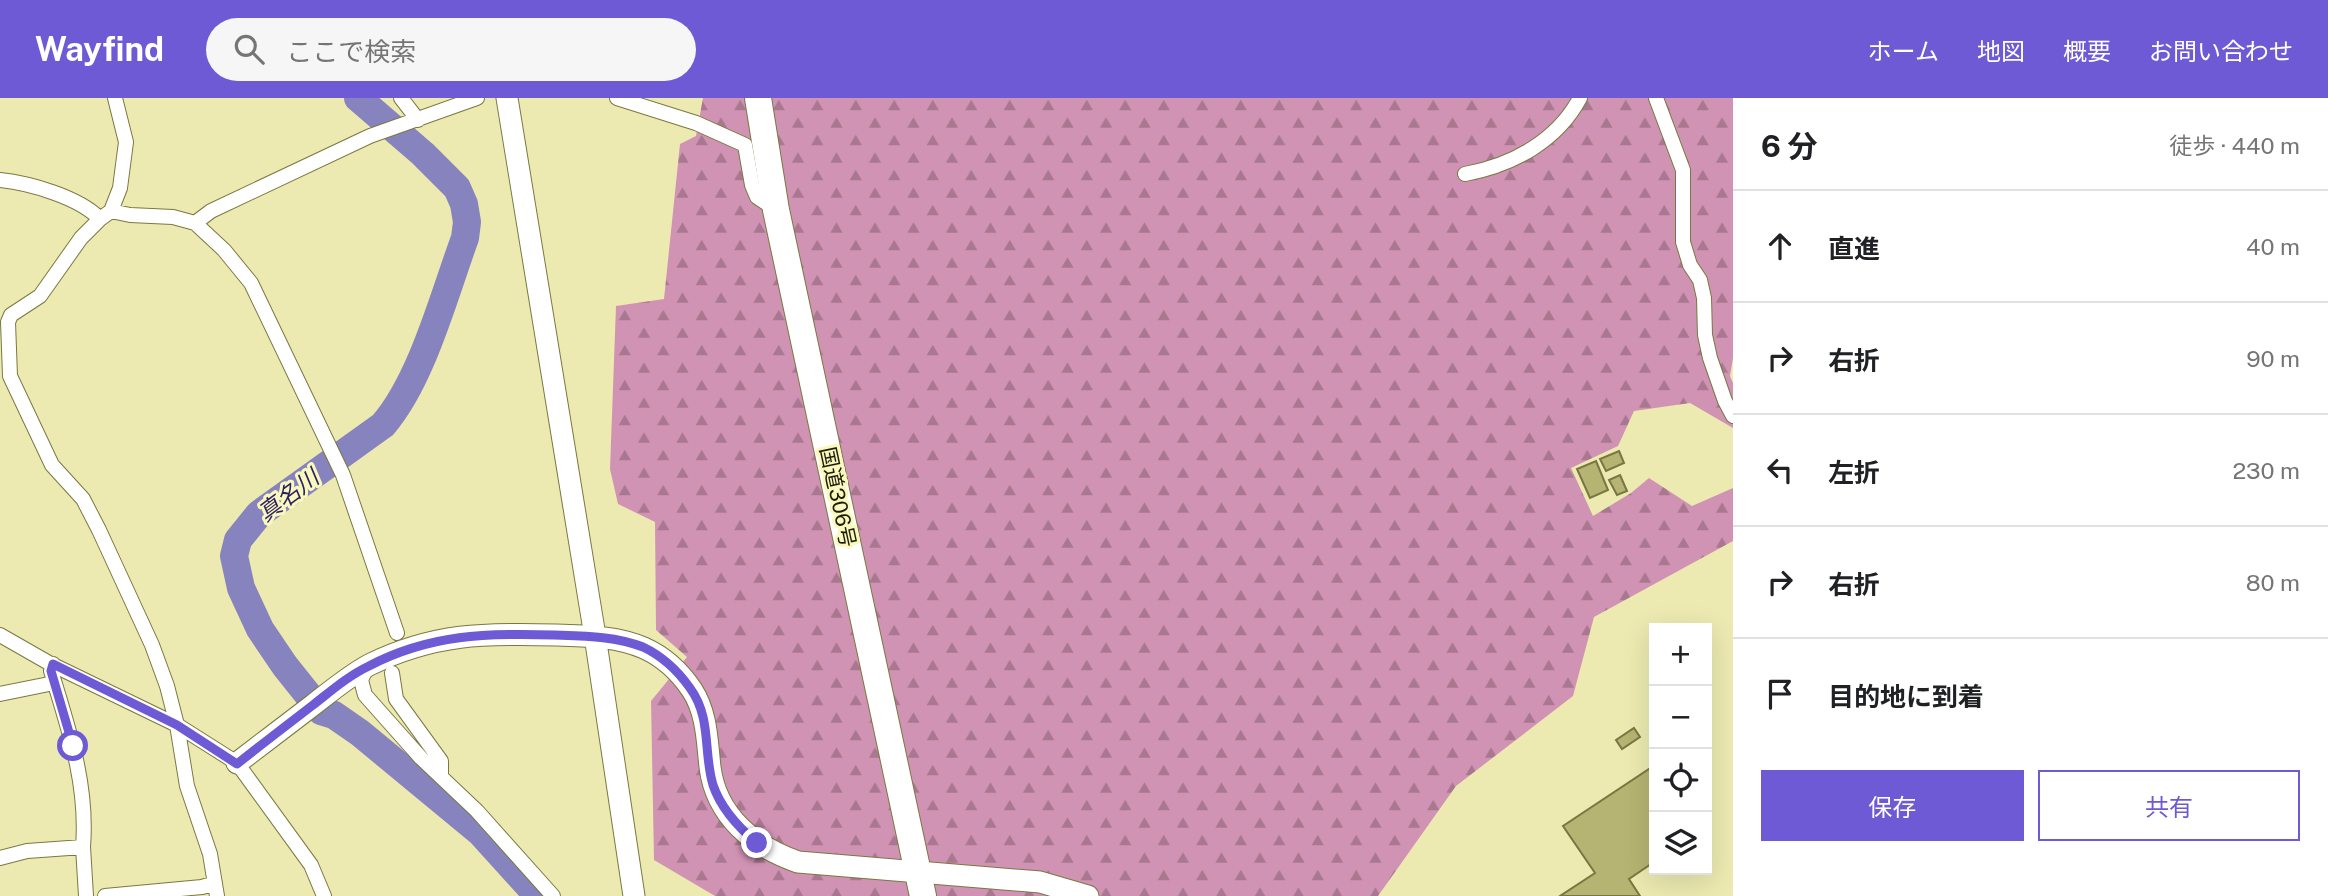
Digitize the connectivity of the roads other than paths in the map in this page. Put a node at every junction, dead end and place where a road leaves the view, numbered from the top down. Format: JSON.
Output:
{"nodes":[{"id":1,"x":115,"y":98,"type":"edge"},
{"id":2,"x":401,"y":98,"type":"edge"},
{"id":3,"x":477,"y":98,"type":"edge"},
{"id":4,"x":507,"y":98,"type":"edge"},
{"id":5,"x":617,"y":98,"type":"edge"},
{"id":6,"x":758,"y":98,"type":"edge"},
{"id":7,"x":1580,"y":98,"type":"edge"},
{"id":8,"x":1656,"y":98,"type":"edge"},
{"id":9,"x":413,"y":122,"type":"junction"},
{"id":10,"x":1465,"y":174,"type":"dead end"},
{"id":11,"x":0,"y":180,"type":"edge"},
{"id":12,"x":776,"y":209,"type":"junction"},
{"id":13,"x":106,"y":215,"type":"junction"},
{"id":14,"x":195,"y":223,"type":"junction"},
{"id":15,"x":4,"y":322,"type":"edge"},
{"id":16,"x":1733,"y":416,"type":"edge"},
{"id":17,"x":397,"y":633,"type":"dead end"},
{"id":18,"x":0,"y":635,"type":"edge"},
{"id":19,"x":595,"y":636,"type":"junction"},
{"id":20,"x":53,"y":664,"type":"junction"},
{"id":21,"x":367,"y":667,"type":"junction"},
{"id":22,"x":392,"y":673,"type":"dead end"},
{"id":23,"x":54,"y":683,"type":"junction"},
{"id":24,"x":0,"y":694,"type":"edge"},
{"id":25,"x":177,"y":725,"type":"junction"},
{"id":26,"x":237,"y":764,"type":"junction"},
{"id":27,"x":442,"y":778,"type":"junction"},
{"id":28,"x":83,"y":847,"type":"junction"},
{"id":29,"x":0,"y":858,"type":"edge"},
{"id":30,"x":920,"y":884,"type":"edge"},
{"id":31,"x":216,"y":890,"type":"edge"},
{"id":32,"x":86,"y":896,"type":"edge"},
{"id":33,"x":105,"y":896,"type":"edge"},
{"id":34,"x":324,"y":896,"type":"edge"},
{"id":35,"x":553,"y":896,"type":"edge"},
{"id":36,"x":634,"y":896,"type":"edge"},
{"id":37,"x":1088,"y":896,"type":"edge"}],
"edges":[{"from":1,"to":13,"type":"street"},
{"from":2,"to":9,"type":"street"},
{"from":3,"to":9,"type":"street"},
{"from":4,"to":19,"type":"street"},
{"from":5,"to":12,"type":"street"},
{"from":6,"to":12,"type":"highway","name":"国道306号"},
{"from":7,"to":10,"type":"street"},
{"from":8,"to":16,"type":"street"},
{"from":9,"to":14,"type":"street"},
{"from":11,"to":13,"type":"street"},
{"from":12,"to":30,"type":"highway","name":"国道306号"},
{"from":13,"to":14,"type":"street"},
{"from":13,"to":15,"type":"street"},
{"from":14,"to":17,"type":"street"},
{"from":15,"to":25,"type":"street"},
{"from":18,"to":20,"type":"street"},
{"from":19,"to":21,"type":"street"},
{"from":19,"to":30,"type":"street"},
{"from":19,"to":36,"type":"street"},
{"from":20,"to":23,"type":"street"},
{"from":20,"to":25,"type":"street"},
{"from":21,"to":26,"type":"street"},
{"from":21,"to":27,"type":"street"},
{"from":22,"to":27,"type":"street"},
{"from":23,"to":24,"type":"street"},
{"from":23,"to":28,"type":"street"},
{"from":25,"to":26,"type":"street"},
{"from":25,"to":31,"type":"street"},
{"from":26,"to":34,"type":"street"},
{"from":27,"to":35,"type":"street"},
{"from":28,"to":29,"type":"street"},
{"from":28,"to":32,"type":"street"},
{"from":30,"to":37,"type":"street"},
{"from":31,"to":33,"type":"street"}]}
